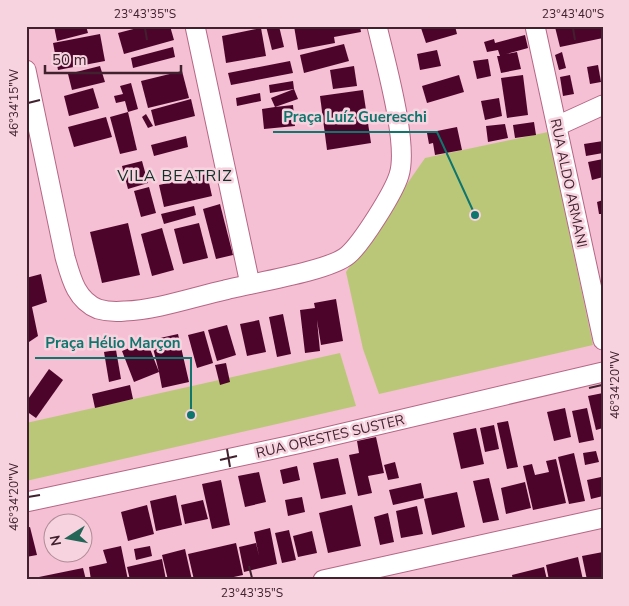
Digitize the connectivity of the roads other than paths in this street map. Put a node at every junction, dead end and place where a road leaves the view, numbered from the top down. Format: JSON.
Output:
{"nodes":[{"id":1,"x":195,"y":26,"type":"edge"},
{"id":2,"x":377,"y":26,"type":"edge"},
{"id":3,"x":535,"y":26,"type":"edge"},
{"id":4,"x":26,"y":70,"type":"edge"},
{"id":5,"x":603,"y":105,"type":"edge"},
{"id":6,"x":557,"y":126,"type":"junction"},
{"id":7,"x":250,"y":284,"type":"junction"},
{"id":8,"x":603,"y":340,"type":"edge"},
{"id":9,"x":603,"y":372,"type":"edge"},
{"id":10,"x":26,"y":502,"type":"edge"},
{"id":11,"x":603,"y":518,"type":"edge"},
{"id":12,"x":324,"y":580,"type":"edge"}],
"edges":[{"from":1,"to":7,"type":"street"},
{"from":2,"to":7,"type":"street"},
{"from":3,"to":6,"type":"street","name":"RUA ALDO ARMANI"},
{"from":4,"to":7,"type":"street"},
{"from":5,"to":6,"type":"street"},
{"from":6,"to":8,"type":"street","name":"RUA ALDO ARMANI"},
{"from":9,"to":10,"type":"street","name":"RUA ORESTES SUSTER"},
{"from":11,"to":12,"type":"street"}]}
